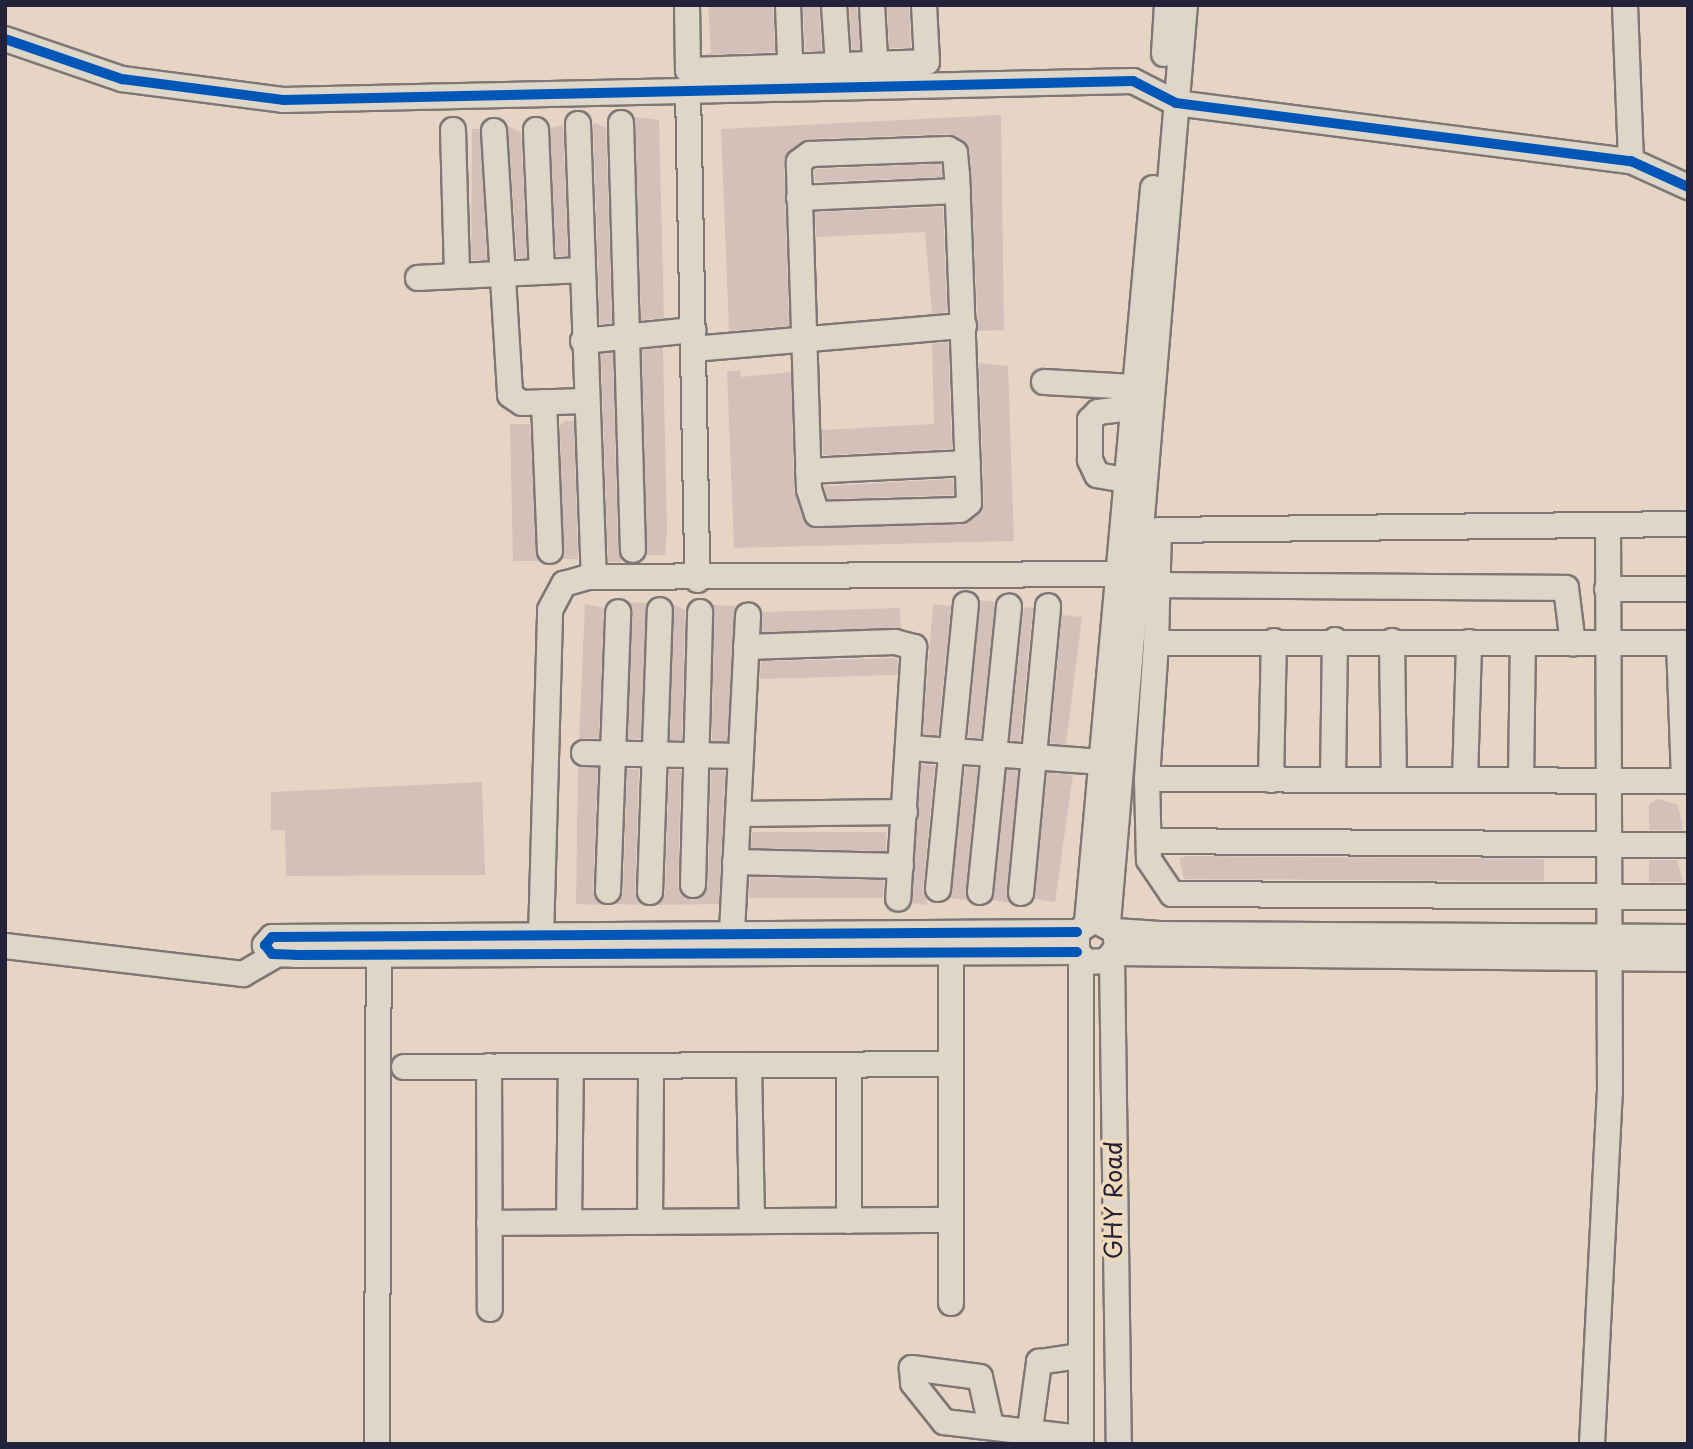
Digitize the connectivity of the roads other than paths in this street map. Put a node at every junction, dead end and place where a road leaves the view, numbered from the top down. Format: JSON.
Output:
{"nodes":[{"id":1,"x":687,"y":5,"type":"edge"},
{"id":2,"x":788,"y":5,"type":"edge"},
{"id":3,"x":834,"y":5,"type":"edge"},
{"id":4,"x":872,"y":5,"type":"edge"},
{"id":5,"x":924,"y":5,"type":"edge"},
{"id":6,"x":1167,"y":5,"type":"edge"},
{"id":7,"x":1185,"y":5,"type":"edge"},
{"id":8,"x":1625,"y":5,"type":"edge"},
{"id":9,"x":5,"y":39,"type":"edge"},
{"id":10,"x":838,"y":65,"type":"junction"},
{"id":11,"x":875,"y":74,"type":"junction"},
{"id":12,"x":790,"y":78,"type":"junction"},
{"id":13,"x":688,"y":89,"type":"junction"},
{"id":14,"x":1169,"y":100,"type":"junction"},
{"id":15,"x":621,"y":123,"type":"dead end"},
{"id":16,"x":578,"y":124,"type":"dead end"},
{"id":17,"x":453,"y":130,"type":"dead end"},
{"id":18,"x":536,"y":130,"type":"dead end"},
{"id":19,"x":494,"y":131,"type":"dead end"},
{"id":20,"x":1631,"y":161,"type":"junction"},
{"id":21,"x":1688,"y":187,"type":"edge"},
{"id":22,"x":958,"y":191,"type":"junction"},
{"id":23,"x":799,"y":198,"type":"junction"},
{"id":24,"x":580,"y":270,"type":"junction"},
{"id":25,"x":542,"y":272,"type":"junction"},
{"id":26,"x":501,"y":274,"type":"junction"},
{"id":27,"x":457,"y":275,"type":"junction"},
{"id":28,"x":418,"y":278,"type":"dead end"},
{"id":29,"x":964,"y":327,"type":"junction"},
{"id":30,"x":625,"y":337,"type":"junction"},
{"id":31,"x":693,"y":340,"type":"junction"},
{"id":32,"x":802,"y":340,"type":"junction"},
{"id":33,"x":583,"y":341,"type":"junction"},
{"id":34,"x":1044,"y":382,"type":"dead end"},
{"id":35,"x":1133,"y":397,"type":"junction"},
{"id":36,"x":586,"y":401,"type":"junction"},
{"id":37,"x":544,"y":402,"type":"junction"},
{"id":38,"x":968,"y":463,"type":"junction"},
{"id":39,"x":808,"y":471,"type":"junction"},
{"id":40,"x":1125,"y":480,"type":"junction"},
{"id":41,"x":1688,"y":524,"type":"edge"},
{"id":42,"x":1608,"y":527,"type":"junction"},
{"id":43,"x":633,"y":550,"type":"dead end"},
{"id":44,"x":550,"y":551,"type":"dead end"},
{"id":45,"x":1116,"y":574,"type":"junction"},
{"id":46,"x":594,"y":577,"type":"junction"},
{"id":47,"x":697,"y":580,"type":"junction"},
{"id":48,"x":1157,"y":585,"type":"junction"},
{"id":49,"x":1607,"y":589,"type":"junction"},
{"id":50,"x":1688,"y":589,"type":"edge"},
{"id":51,"x":966,"y":604,"type":"dead end"},
{"id":52,"x":1009,"y":606,"type":"dead end"},
{"id":53,"x":1048,"y":606,"type":"dead end"},
{"id":54,"x":660,"y":610,"type":"dead end"},
{"id":55,"x":618,"y":612,"type":"dead end"},
{"id":56,"x":700,"y":612,"type":"dead end"},
{"id":57,"x":748,"y":615,"type":"dead end"},
{"id":58,"x":1335,"y":640,"type":"junction"},
{"id":59,"x":1274,"y":641,"type":"junction"},
{"id":60,"x":1392,"y":641,"type":"junction"},
{"id":61,"x":1469,"y":642,"type":"junction"},
{"id":62,"x":1156,"y":643,"type":"junction"},
{"id":63,"x":1683,"y":643,"type":"edge"},
{"id":64,"x":1573,"y":644,"type":"junction"},
{"id":65,"x":1523,"y":645,"type":"junction"},
{"id":66,"x":1606,"y":645,"type":"junction"},
{"id":67,"x":746,"y":647,"type":"junction"},
{"id":68,"x":911,"y":748,"type":"junction"},
{"id":69,"x":953,"y":751,"type":"junction"},
{"id":70,"x":584,"y":753,"type":"dead end"},
{"id":71,"x":612,"y":754,"type":"junction"},
{"id":72,"x":993,"y":754,"type":"junction"},
{"id":73,"x":655,"y":755,"type":"junction"},
{"id":74,"x":696,"y":755,"type":"junction"},
{"id":75,"x":741,"y":756,"type":"junction"},
{"id":76,"x":1034,"y":756,"type":"junction"},
{"id":77,"x":1100,"y":762,"type":"junction"},
{"id":78,"x":1147,"y":779,"type":"junction"},
{"id":79,"x":1271,"y":780,"type":"junction"},
{"id":80,"x":1333,"y":780,"type":"junction"},
{"id":81,"x":1394,"y":780,"type":"junction"},
{"id":82,"x":1465,"y":780,"type":"junction"},
{"id":83,"x":1521,"y":780,"type":"junction"},
{"id":84,"x":1606,"y":780,"type":"junction"},
{"id":85,"x":1686,"y":781,"type":"edge"},
{"id":86,"x":905,"y":812,"type":"junction"},
{"id":87,"x":738,"y":814,"type":"junction"},
{"id":88,"x":1149,"y":841,"type":"junction"},
{"id":89,"x":1606,"y":844,"type":"junction"},
{"id":90,"x":1688,"y":845,"type":"edge"},
{"id":91,"x":735,"y":862,"type":"junction"},
{"id":92,"x":901,"y":866,"type":"junction"},
{"id":93,"x":692,"y":885,"type":"dead end"},
{"id":94,"x":938,"y":889,"type":"dead end"},
{"id":95,"x":608,"y":891,"type":"dead end"},
{"id":96,"x":650,"y":892,"type":"dead end"},
{"id":97,"x":980,"y":892,"type":"dead end"},
{"id":98,"x":1021,"y":893,"type":"dead end"},
{"id":99,"x":1605,"y":897,"type":"junction"},
{"id":100,"x":1688,"y":897,"type":"edge"},
{"id":101,"x":898,"y":898,"type":"dead end"},
{"id":102,"x":732,"y":932,"type":"junction"},
{"id":103,"x":1688,"y":937,"type":"edge"},
{"id":104,"x":541,"y":938,"type":"junction"},
{"id":105,"x":1096,"y":941,"type":"junction"},
{"id":106,"x":5,"y":946,"type":"edge"},
{"id":107,"x":1605,"y":948,"type":"junction"},
{"id":108,"x":951,"y":953,"type":"junction"},
{"id":109,"x":276,"y":955,"type":"junction"},
{"id":110,"x":379,"y":956,"type":"junction"},
{"id":111,"x":1688,"y":960,"type":"edge"},
{"id":112,"x":951,"y":1064,"type":"junction"},
{"id":113,"x":750,"y":1065,"type":"junction"},
{"id":114,"x":849,"y":1065,"type":"junction"},
{"id":115,"x":404,"y":1066,"type":"dead end"},
{"id":116,"x":489,"y":1066,"type":"junction"},
{"id":117,"x":571,"y":1066,"type":"junction"},
{"id":118,"x":651,"y":1066,"type":"junction"},
{"id":119,"x":951,"y":1220,"type":"junction"},
{"id":120,"x":849,"y":1221,"type":"junction"},
{"id":121,"x":569,"y":1222,"type":"junction"},
{"id":122,"x":650,"y":1222,"type":"junction"},
{"id":123,"x":752,"y":1222,"type":"junction"},
{"id":124,"x":489,"y":1223,"type":"junction"},
{"id":125,"x":951,"y":1303,"type":"dead end"},
{"id":126,"x":490,"y":1308,"type":"dead end"},
{"id":127,"x":1079,"y":1356,"type":"junction"},
{"id":128,"x":991,"y":1426,"type":"dead end"},
{"id":129,"x":1030,"y":1429,"type":"junction"},
{"id":130,"x":1080,"y":1441,"type":"edge"},
{"id":131,"x":377,"y":1444,"type":"edge"},
{"id":132,"x":1119,"y":1444,"type":"edge"},
{"id":133,"x":1592,"y":1444,"type":"edge"}],
"edges":[{"from":1,"to":12,"type":"street"},
{"from":2,"to":12,"type":"street"},
{"from":3,"to":10,"type":"street"},
{"from":4,"to":11,"type":"street"},
{"from":5,"to":11,"type":"street"},
{"from":6,"to":14,"type":"street"},
{"from":7,"to":14,"type":"street"},
{"from":8,"to":20,"type":"street"},
{"from":9,"to":13,"type":"street"},
{"from":10,"to":11,"type":"street"},
{"from":10,"to":12,"type":"street"},
{"from":11,"to":12,"type":"street"},
{"from":11,"to":14,"type":"street"},
{"from":12,"to":13,"type":"street"},
{"from":13,"to":31,"type":"street"},
{"from":14,"to":20,"type":"street"},
{"from":14,"to":35,"type":"street"},
{"from":14,"to":105,"type":"street"},
{"from":15,"to":30,"type":"street"},
{"from":16,"to":24,"type":"street"},
{"from":17,"to":27,"type":"street"},
{"from":18,"to":25,"type":"street"},
{"from":19,"to":26,"type":"street"},
{"from":20,"to":21,"type":"street"},
{"from":22,"to":23,"type":"street"},
{"from":22,"to":23,"type":"street"},
{"from":22,"to":29,"type":"street"},
{"from":23,"to":32,"type":"street"},
{"from":24,"to":25,"type":"street"},
{"from":24,"to":33,"type":"street"},
{"from":25,"to":26,"type":"street"},
{"from":26,"to":27,"type":"street"},
{"from":26,"to":37,"type":"street"},
{"from":27,"to":28,"type":"street"},
{"from":29,"to":32,"type":"street"},
{"from":29,"to":38,"type":"street"},
{"from":30,"to":31,"type":"street"},
{"from":30,"to":33,"type":"street"},
{"from":30,"to":43,"type":"street"},
{"from":31,"to":32,"type":"street"},
{"from":31,"to":47,"type":"street"},
{"from":32,"to":39,"type":"street"},
{"from":33,"to":36,"type":"street"},
{"from":34,"to":35,"type":"street"},
{"from":35,"to":40,"type":"street"},
{"from":35,"to":40,"type":"street"},
{"from":36,"to":37,"type":"street"},
{"from":36,"to":46,"type":"street"},
{"from":37,"to":44,"type":"street"},
{"from":38,"to":39,"type":"street"},
{"from":38,"to":39,"type":"street"},
{"from":40,"to":45,"type":"street"},
{"from":41,"to":42,"type":"street"},
{"from":42,"to":48,"type":"street"},
{"from":42,"to":49,"type":"street"},
{"from":45,"to":47,"type":"street"},
{"from":45,"to":77,"type":"street"},
{"from":46,"to":47,"type":"street"},
{"from":46,"to":104,"type":"street"},
{"from":48,"to":62,"type":"street"},
{"from":48,"to":64,"type":"street"},
{"from":49,"to":50,"type":"street"},
{"from":49,"to":66,"type":"street"},
{"from":51,"to":69,"type":"street"},
{"from":52,"to":72,"type":"street"},
{"from":53,"to":76,"type":"street"},
{"from":54,"to":73,"type":"street"},
{"from":55,"to":71,"type":"street"},
{"from":56,"to":74,"type":"street"},
{"from":57,"to":67,"type":"street"},
{"from":58,"to":59,"type":"street"},
{"from":58,"to":60,"type":"street"},
{"from":58,"to":80,"type":"street"},
{"from":59,"to":62,"type":"street"},
{"from":59,"to":79,"type":"street"},
{"from":60,"to":61,"type":"street"},
{"from":60,"to":81,"type":"street"},
{"from":61,"to":65,"type":"street"},
{"from":61,"to":82,"type":"street"},
{"from":62,"to":78,"type":"street"},
{"from":63,"to":66,"type":"street"},
{"from":63,"to":85,"type":"street"},
{"from":64,"to":65,"type":"street"},
{"from":64,"to":66,"type":"street"},
{"from":65,"to":83,"type":"street"},
{"from":66,"to":84,"type":"street"},
{"from":67,"to":68,"type":"street"},
{"from":67,"to":75,"type":"street"},
{"from":68,"to":69,"type":"street"},
{"from":68,"to":86,"type":"street"},
{"from":69,"to":72,"type":"street"},
{"from":69,"to":94,"type":"street"},
{"from":70,"to":71,"type":"street"},
{"from":71,"to":73,"type":"street"},
{"from":71,"to":95,"type":"street"},
{"from":72,"to":76,"type":"street"},
{"from":72,"to":97,"type":"street"},
{"from":73,"to":74,"type":"street"},
{"from":73,"to":96,"type":"street"},
{"from":74,"to":75,"type":"street"},
{"from":74,"to":93,"type":"street"},
{"from":75,"to":87,"type":"street"},
{"from":76,"to":77,"type":"street"},
{"from":76,"to":98,"type":"street"},
{"from":77,"to":105,"type":"street"},
{"from":78,"to":79,"type":"street"},
{"from":78,"to":88,"type":"street"},
{"from":79,"to":80,"type":"street"},
{"from":80,"to":81,"type":"street"},
{"from":81,"to":82,"type":"street"},
{"from":82,"to":83,"type":"street"},
{"from":83,"to":84,"type":"street"},
{"from":84,"to":85,"type":"street"},
{"from":84,"to":89,"type":"street"},
{"from":86,"to":87,"type":"street"},
{"from":86,"to":92,"type":"street"},
{"from":87,"to":91,"type":"street"},
{"from":88,"to":89,"type":"street"},
{"from":88,"to":99,"type":"street"},
{"from":89,"to":90,"type":"street"},
{"from":89,"to":99,"type":"street"},
{"from":91,"to":92,"type":"street"},
{"from":91,"to":102,"type":"street"},
{"from":92,"to":101,"type":"street"},
{"from":99,"to":100,"type":"street"},
{"from":99,"to":107,"type":"street"},
{"from":102,"to":104,"type":"street"},
{"from":102,"to":105,"type":"street"},
{"from":103,"to":107,"type":"street"},
{"from":104,"to":109,"type":"street"},
{"from":105,"to":107,"type":"street"},
{"from":105,"to":108,"type":"street"},
{"from":105,"to":127,"type":"street","name":"GHY Road"},
{"from":105,"to":132,"type":"street","name":"GHY Road"},
{"from":106,"to":109,"type":"street"},
{"from":107,"to":111,"type":"street"},
{"from":107,"to":133,"type":"street"},
{"from":108,"to":110,"type":"street"},
{"from":108,"to":112,"type":"street"},
{"from":109,"to":110,"type":"street"},
{"from":110,"to":131,"type":"street"},
{"from":112,"to":114,"type":"street"},
{"from":112,"to":119,"type":"street"},
{"from":113,"to":114,"type":"street"},
{"from":113,"to":118,"type":"street"},
{"from":113,"to":123,"type":"street"},
{"from":114,"to":120,"type":"street"},
{"from":115,"to":116,"type":"street"},
{"from":116,"to":117,"type":"street"},
{"from":116,"to":124,"type":"street"},
{"from":117,"to":118,"type":"street"},
{"from":117,"to":121,"type":"street"},
{"from":118,"to":122,"type":"street"},
{"from":119,"to":120,"type":"street"},
{"from":119,"to":125,"type":"street"},
{"from":120,"to":123,"type":"street"},
{"from":121,"to":122,"type":"street"},
{"from":121,"to":124,"type":"street"},
{"from":122,"to":123,"type":"street"},
{"from":124,"to":126,"type":"street"},
{"from":127,"to":129,"type":"street"},
{"from":127,"to":130,"type":"street","name":"GHY Road"},
{"from":128,"to":129,"type":"street"},
{"from":129,"to":130,"type":"street"}]}
